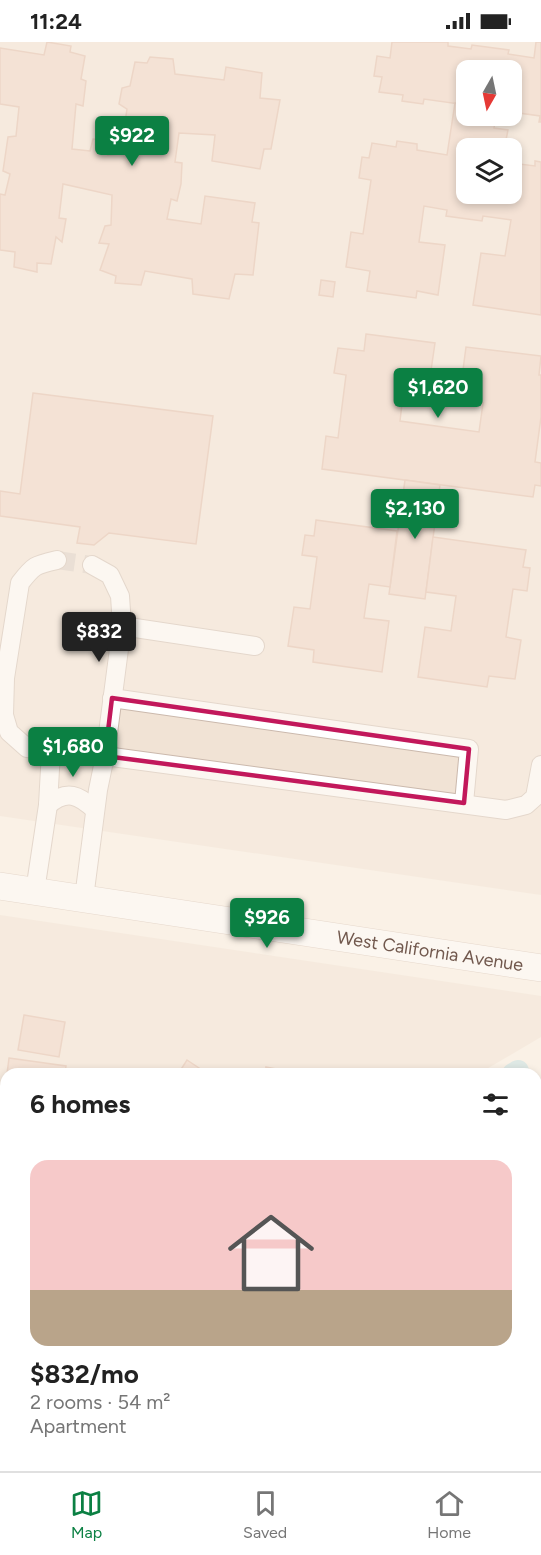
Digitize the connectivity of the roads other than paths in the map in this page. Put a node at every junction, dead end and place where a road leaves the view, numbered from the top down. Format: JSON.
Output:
{"nodes":[{"id":1,"x":57,"y":560,"type":"tunnel mouth"},
{"id":2,"x":92,"y":566,"type":"tunnel mouth"},
{"id":3,"x":122,"y":626,"type":"junction"},
{"id":4,"x":255,"y":646,"type":"dead end"},
{"id":5,"x":112,"y":698,"type":"junction"},
{"id":6,"x":51,"y":751,"type":"junction"},
{"id":7,"x":105,"y":756,"type":"junction"},
{"id":8,"x":541,"y":765,"type":"edge"},
{"id":9,"x":464,"y":804,"type":"junction"},
{"id":10,"x":48,"y":805,"type":"junction"},
{"id":11,"x":95,"y":810,"type":"junction"},
{"id":12,"x":0,"y":886,"type":"edge"},
{"id":13,"x":35,"y":891,"type":"junction"},
{"id":14,"x":84,"y":898,"type":"junction"},
{"id":15,"x":541,"y":968,"type":"edge"}],
"edges":[{"from":1,"to":6,"type":"street"},
{"from":2,"to":3,"type":"street"},
{"from":3,"to":4,"type":"street"},
{"from":3,"to":5,"type":"street"},
{"from":5,"to":7,"type":"street"},
{"from":5,"to":9,"type":"street"},
{"from":6,"to":7,"type":"street"},
{"from":6,"to":10,"type":"street"},
{"from":7,"to":9,"type":"street"},
{"from":7,"to":11,"type":"street"},
{"from":8,"to":9,"type":"street"},
{"from":10,"to":11,"type":"street"},
{"from":10,"to":13,"type":"street"},
{"from":11,"to":14,"type":"street"},
{"from":12,"to":13,"type":"main road","name":"West California Avenue"},
{"from":13,"to":14,"type":"main road","name":"West California Avenue"},
{"from":14,"to":15,"type":"main road","name":"West California Avenue"}]}
